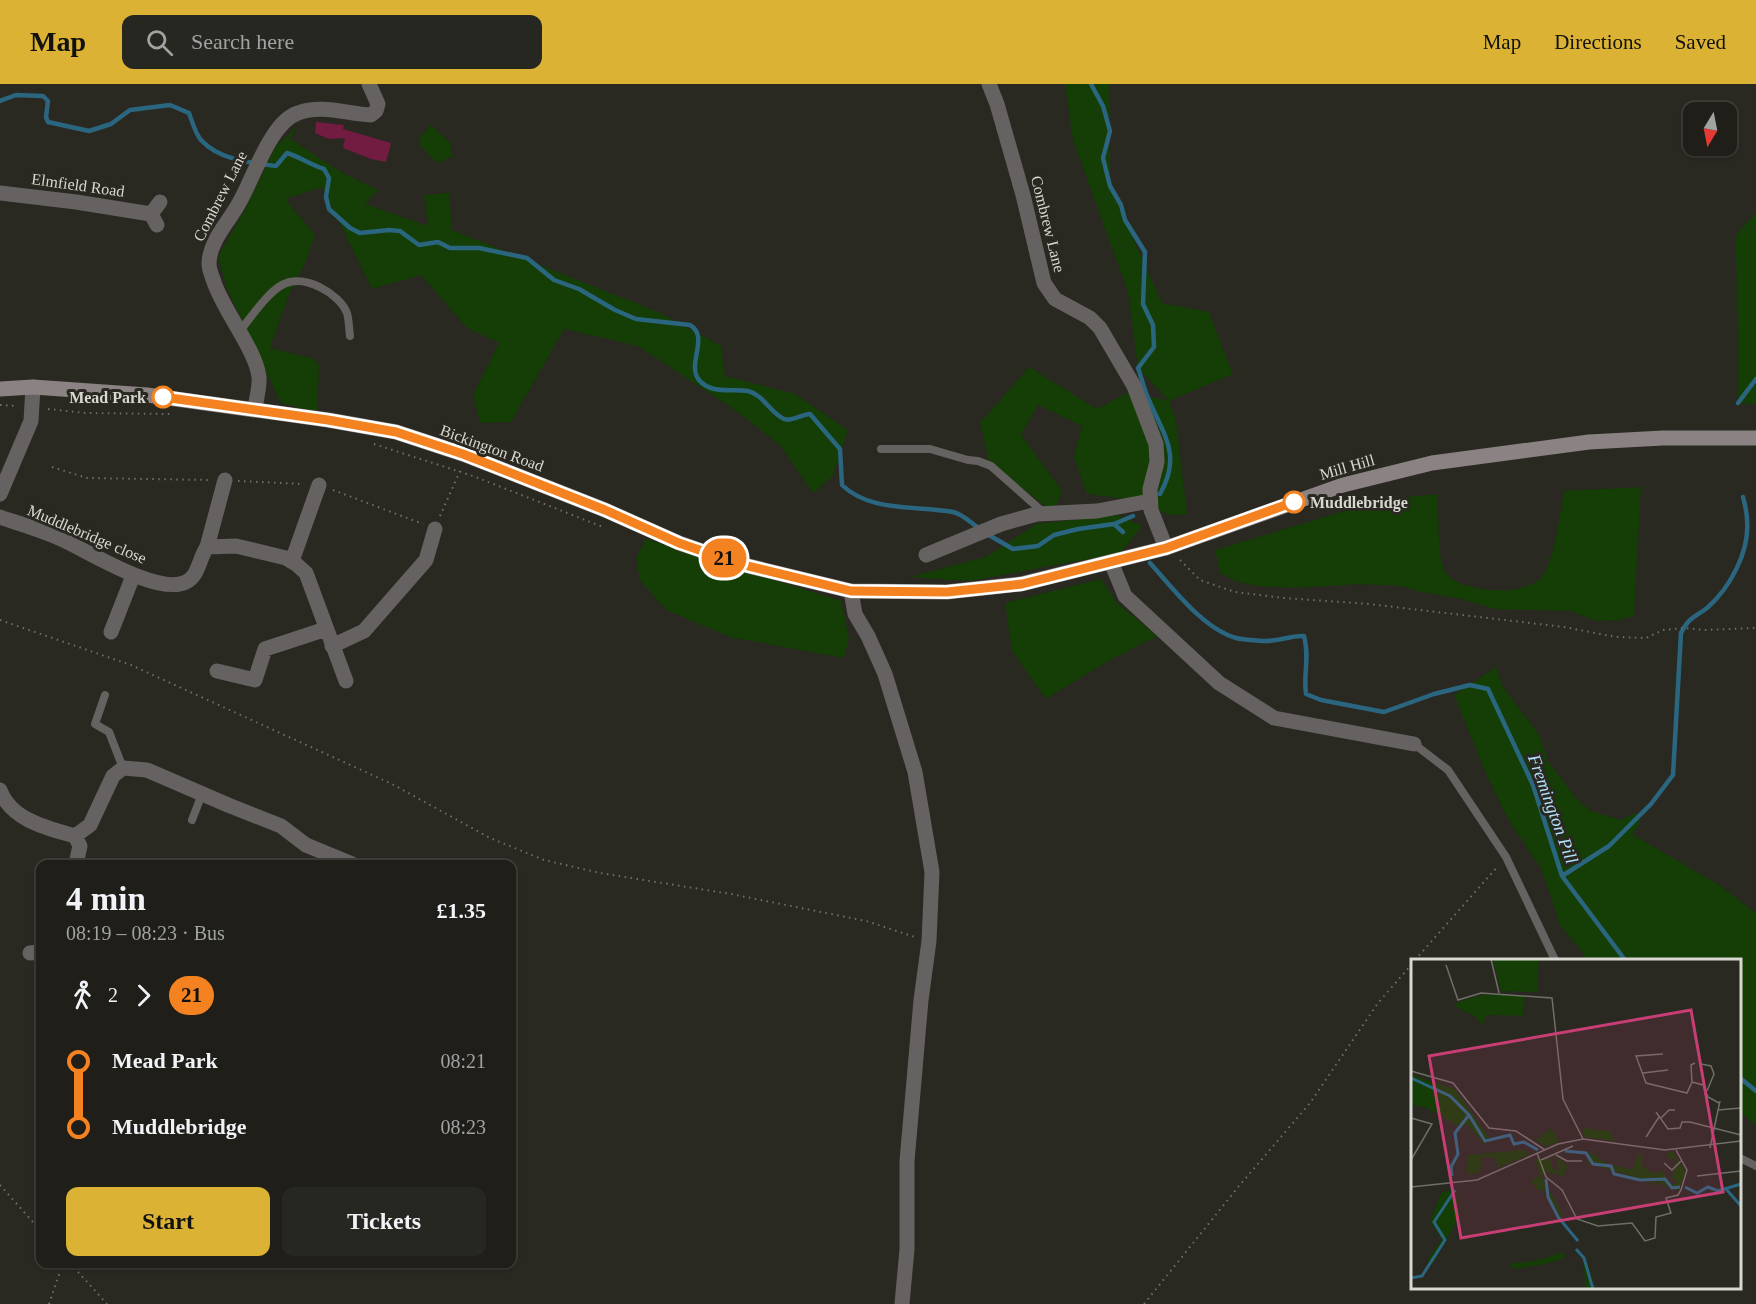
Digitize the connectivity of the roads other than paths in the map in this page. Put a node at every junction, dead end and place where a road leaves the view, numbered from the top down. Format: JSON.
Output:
{"nodes":[{"id":1,"x":369,"y":84,"type":"edge"},
{"id":2,"x":989,"y":84,"type":"edge"},
{"id":3,"x":0,"y":193,"type":"edge"},
{"id":4,"x":156,"y":214,"type":"dead end"},
{"id":5,"x":239,"y":333,"type":"junction"},
{"id":6,"x":350,"y":336,"type":"dead end"},
{"id":7,"x":33,"y":387,"type":"junction"},
{"id":8,"x":0,"y":389,"type":"edge"},
{"id":9,"x":255,"y":409,"type":"junction"},
{"id":10,"x":1756,"y":438,"type":"edge"},
{"id":11,"x":881,"y":449,"type":"dead end"},
{"id":12,"x":225,"y":480,"type":"road end"},
{"id":13,"x":319,"y":485,"type":"road end"},
{"id":14,"x":0,"y":494,"type":"edge"},
{"id":15,"x":1150,"y":501,"type":"junction"},
{"id":16,"x":1044,"y":514,"type":"junction"},
{"id":17,"x":0,"y":517,"type":"edge"},
{"id":18,"x":435,"y":529,"type":"road end"},
{"id":19,"x":207,"y":547,"type":"junction"},
{"id":20,"x":1166,"y":548,"type":"junction"},
{"id":21,"x":926,"y":555,"type":"dead end"},
{"id":22,"x":292,"y":561,"type":"junction"},
{"id":23,"x":1111,"y":562,"type":"junction"},
{"id":24,"x":133,"y":576,"type":"junction"},
{"id":25,"x":851,"y":591,"type":"junction"},
{"id":26,"x":326,"y":629,"type":"junction"},
{"id":27,"x":111,"y":632,"type":"dead end"},
{"id":28,"x":333,"y":646,"type":"junction"},
{"id":29,"x":217,"y":671,"type":"dead end"},
{"id":30,"x":346,"y":681,"type":"dead end"},
{"id":31,"x":105,"y":695,"type":"dead end"},
{"id":32,"x":1414,"y":744,"type":"joint"},
{"id":33,"x":123,"y":768,"type":"junction"},
{"id":34,"x":0,"y":790,"type":"edge"},
{"id":35,"x":202,"y":794,"type":"junction"},
{"id":36,"x":192,"y":820,"type":"dead end"},
{"id":37,"x":75,"y":836,"type":"junction"},
{"id":38,"x":77,"y":860,"type":"edge"},
{"id":39,"x":342,"y":860,"type":"edge"},
{"id":40,"x":1555,"y":959,"type":"edge"},
{"id":41,"x":1741,"y":1158,"type":"edge"},
{"id":42,"x":1756,"y":1166,"type":"edge"},
{"id":43,"x":902,"y":1304,"type":"edge"}],
"edges":[{"from":1,"to":5,"type":"street","name":"Combrew Lane"},
{"from":2,"to":15,"type":"street","name":"Combrew Lane"},
{"from":3,"to":4,"type":"street","name":"Elmfield Road"},
{"from":5,"to":6,"type":"lane"},
{"from":5,"to":9,"type":"street","name":"Combrew Lane"},
{"from":7,"to":8,"type":"main road","name":"Bickington Road"},
{"from":7,"to":9,"type":"main road","name":"Bickington Road"},
{"from":7,"to":14,"type":"street"},
{"from":9,"to":25,"type":"main road","name":"Bickington Road"},
{"from":10,"to":20,"type":"main road","name":"Mill Hill"},
{"from":11,"to":16,"type":"lane"},
{"from":12,"to":19,"type":"street"},
{"from":13,"to":22,"type":"street"},
{"from":15,"to":16,"type":"street"},
{"from":15,"to":20,"type":"street","name":"Combrew Lane"},
{"from":16,"to":21,"type":"street"},
{"from":17,"to":24,"type":"street","name":"Muddlebridge close"},
{"from":18,"to":28,"type":"street"},
{"from":19,"to":22,"type":"street"},
{"from":19,"to":24,"type":"street","name":"Muddlebridge close"},
{"from":20,"to":23,"type":"main road","name":"Mill Hill"},
{"from":22,"to":26,"type":"street"},
{"from":23,"to":25,"type":"main road","name":"Mill Hill"},
{"from":23,"to":32,"type":"street"},
{"from":24,"to":27,"type":"street","name":"Muddlebridge close"},
{"from":25,"to":43,"type":"street"},
{"from":26,"to":28,"type":"street"},
{"from":26,"to":29,"type":"street"},
{"from":28,"to":30,"type":"street"},
{"from":31,"to":33,"type":"lane"},
{"from":32,"to":40,"type":"lane"},
{"from":33,"to":35,"type":"street"},
{"from":33,"to":37,"type":"street"},
{"from":34,"to":37,"type":"street"},
{"from":35,"to":36,"type":"lane"},
{"from":35,"to":39,"type":"street"},
{"from":37,"to":38,"type":"street"},
{"from":41,"to":42,"type":"lane"}]}
